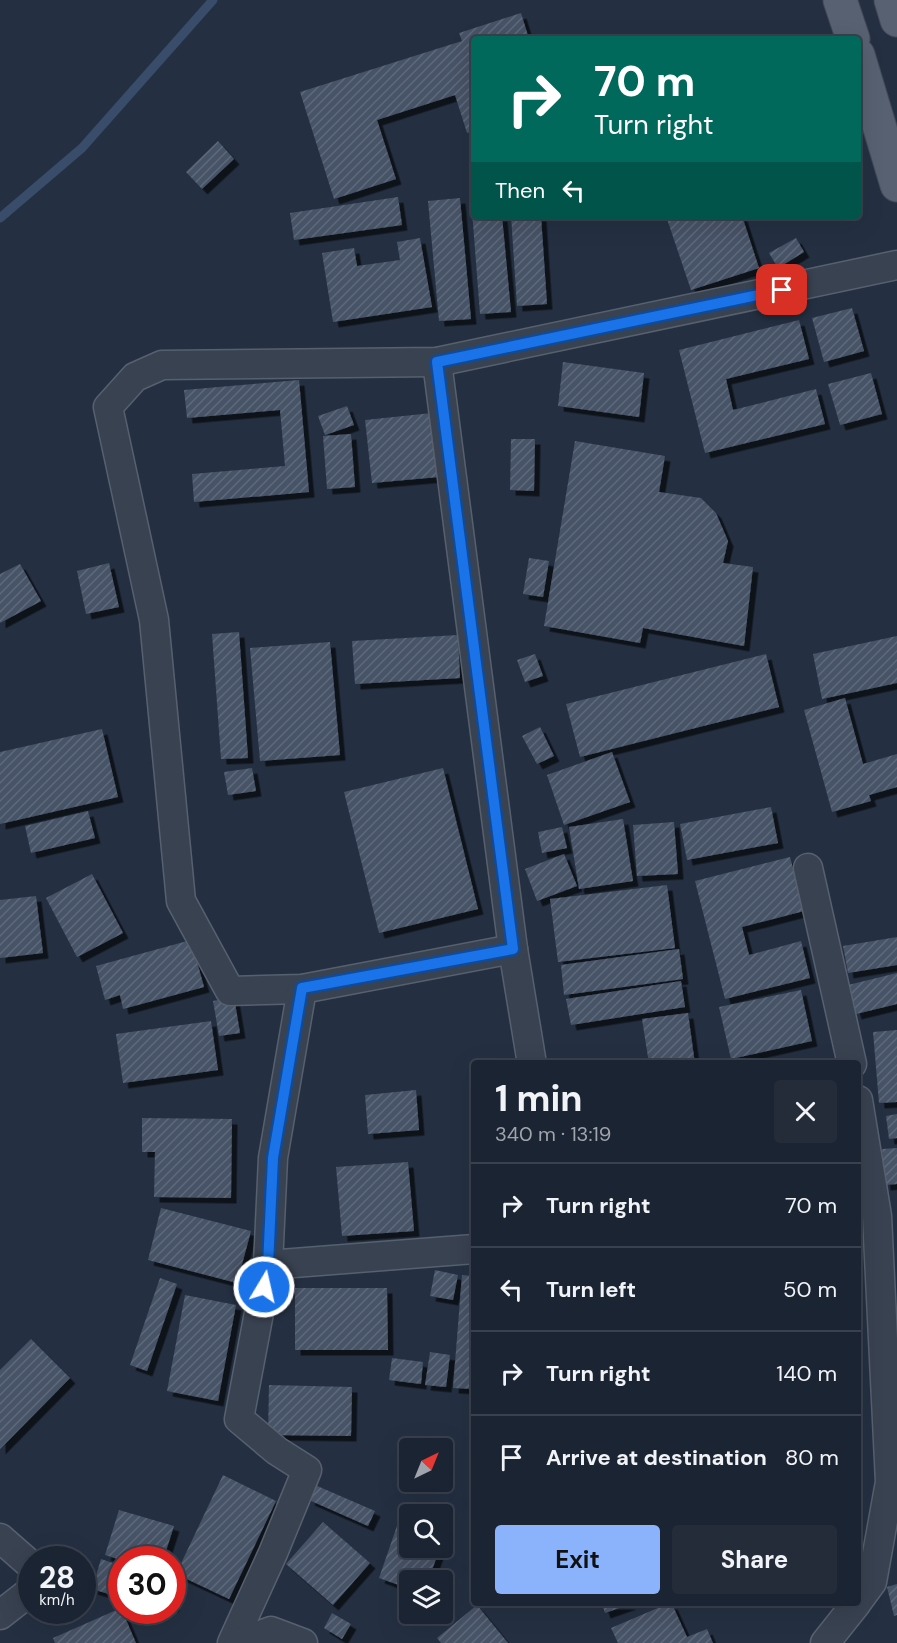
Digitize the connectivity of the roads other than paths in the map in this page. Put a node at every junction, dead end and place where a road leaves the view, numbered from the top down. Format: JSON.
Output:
{"nodes":[{"id":1,"x":840,"y":0,"type":"edge"},
{"id":2,"x":891,"y":0,"type":"edge"},
{"id":3,"x":897,"y":20,"type":"edge"},
{"id":4,"x":852,"y":36,"type":"edge"},
{"id":5,"x":861,"y":65,"type":"edge"},
{"id":6,"x":897,"y":185,"type":"edge"},
{"id":7,"x":897,"y":266,"type":"edge"},
{"id":8,"x":437,"y":362,"type":"junction"},
{"id":9,"x":808,"y":868,"type":"dead end"},
{"id":10,"x":513,"y":949,"type":"junction"},
{"id":11,"x":302,"y":988,"type":"junction"},
{"id":12,"x":531,"y":1060,"type":"edge"},
{"id":13,"x":851,"y":1060,"type":"edge"},
{"id":14,"x":861,"y":1139,"type":"edge"},
{"id":15,"x":867,"y":1217,"type":"edge"},
{"id":16,"x":471,"y":1248,"type":"edge"},
{"id":17,"x":268,"y":1265,"type":"junction"},
{"id":18,"x":0,"y":1538,"type":"edge"},
{"id":19,"x":18,"y":1554,"type":"edge"},
{"id":20,"x":861,"y":1597,"type":"edge"},
{"id":21,"x":18,"y":1601,"type":"edge"},
{"id":22,"x":854,"y":1606,"type":"edge"},
{"id":23,"x":0,"y":1616,"type":"edge"},
{"id":24,"x":232,"y":1643,"type":"edge"},
{"id":25,"x":238,"y":1643,"type":"edge"},
{"id":26,"x":303,"y":1643,"type":"edge"},
{"id":27,"x":825,"y":1643,"type":"edge"}],
"edges":[{"from":1,"to":4,"type":"main road"},
{"from":2,"to":3,"type":"main road"},
{"from":5,"to":6,"type":"main road"},
{"from":7,"to":8,"type":"street"},
{"from":8,"to":10,"type":"street"},
{"from":8,"to":11,"type":"street"},
{"from":9,"to":13,"type":"street"},
{"from":10,"to":11,"type":"street"},
{"from":10,"to":12,"type":"street"},
{"from":11,"to":17,"type":"street"},
{"from":14,"to":15,"type":"street"},
{"from":15,"to":20,"type":"street"},
{"from":16,"to":17,"type":"street"},
{"from":17,"to":24,"type":"street"},
{"from":18,"to":19,"type":"street"},
{"from":21,"to":23,"type":"street"},
{"from":22,"to":27,"type":"street"},
{"from":25,"to":26,"type":"street"}]}
